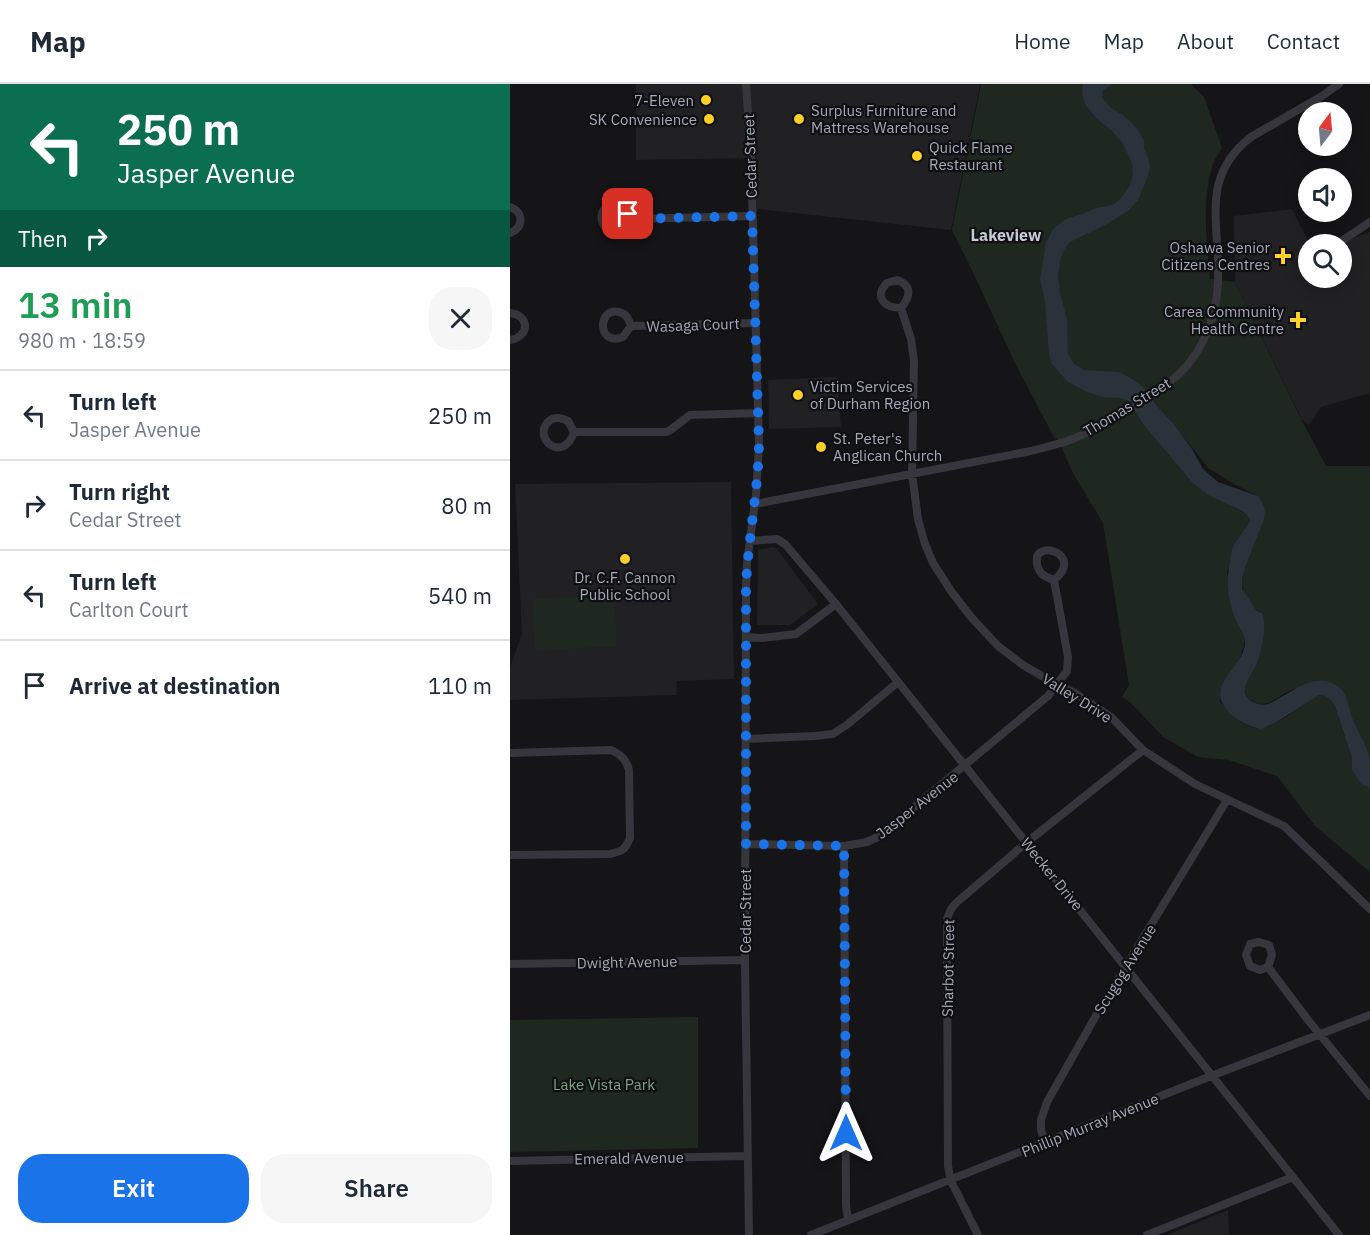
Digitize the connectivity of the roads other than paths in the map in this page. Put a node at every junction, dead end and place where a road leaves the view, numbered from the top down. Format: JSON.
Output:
{"nodes":[{"id":1,"x":746,"y":84,"type":"edge"},
{"id":2,"x":1339,"y":84,"type":"edge"},
{"id":3,"x":510,"y":207,"type":"edge"},
{"id":4,"x":752,"y":216,"type":"junction"},
{"id":5,"x":630,"y":219,"type":"dead end"},
{"id":6,"x":1370,"y":222,"type":"edge"},
{"id":7,"x":510,"y":232,"type":"edge"},
{"id":8,"x":1352,"y":234,"type":"edge"},
{"id":9,"x":901,"y":308,"type":"dead end"},
{"id":10,"x":510,"y":313,"type":"edge"},
{"id":11,"x":755,"y":323,"type":"junction"},
{"id":12,"x":631,"y":326,"type":"dead end"},
{"id":13,"x":510,"y":340,"type":"edge"},
{"id":14,"x":759,"y":413,"type":"junction"},
{"id":15,"x":574,"y":432,"type":"dead end"},
{"id":16,"x":912,"y":474,"type":"junction"},
{"id":17,"x":755,"y":504,"type":"junction"},
{"id":18,"x":750,"y":541,"type":"junction"},
{"id":19,"x":1054,"y":580,"type":"dead end"},
{"id":20,"x":836,"y":604,"type":"junction"},
{"id":21,"x":746,"y":637,"type":"junction"},
{"id":22,"x":898,"y":682,"type":"junction"},
{"id":23,"x":1057,"y":685,"type":"junction"},
{"id":24,"x":745,"y":739,"type":"junction"},
{"id":25,"x":1143,"y":750,"type":"junction"},
{"id":26,"x":510,"y":753,"type":"edge"},
{"id":27,"x":965,"y":767,"type":"junction"},
{"id":28,"x":1227,"y":800,"type":"junction"},
{"id":29,"x":1026,"y":843,"type":"junction"},
{"id":30,"x":746,"y":844,"type":"junction"},
{"id":31,"x":844,"y":846,"type":"junction"},
{"id":32,"x":510,"y":855,"type":"edge"},
{"id":33,"x":1370,"y":909,"type":"edge"},
{"id":34,"x":745,"y":960,"type":"junction"},
{"id":35,"x":510,"y":964,"type":"edge"},
{"id":36,"x":1126,"y":967,"type":"junction"},
{"id":37,"x":1268,"y":967,"type":"dead end"},
{"id":38,"x":1370,"y":1015,"type":"edge"},
{"id":39,"x":1320,"y":1035,"type":"junction"},
{"id":40,"x":1211,"y":1076,"type":"junction"},
{"id":41,"x":1370,"y":1096,"type":"edge"},
{"id":42,"x":1046,"y":1143,"type":"junction"},
{"id":43,"x":747,"y":1156,"type":"junction"},
{"id":44,"x":510,"y":1161,"type":"edge"},
{"id":45,"x":1293,"y":1177,"type":"junction"},
{"id":46,"x":951,"y":1180,"type":"junction"},
{"id":47,"x":848,"y":1220,"type":"junction"},
{"id":48,"x":749,"y":1235,"type":"edge"},
{"id":49,"x":811,"y":1235,"type":"edge"},
{"id":50,"x":978,"y":1235,"type":"edge"},
{"id":51,"x":1147,"y":1235,"type":"edge"},
{"id":52,"x":1339,"y":1235,"type":"edge"}],
"edges":[{"from":1,"to":4,"type":"street","name":"Cedar Street"},
{"from":2,"to":16,"type":"street","name":"Thomas Street"},
{"from":3,"to":7,"type":"street"},
{"from":4,"to":5,"type":"street"},
{"from":4,"to":11,"type":"street","name":"Cedar Street"},
{"from":6,"to":8,"type":"street"},
{"from":9,"to":16,"type":"street","name":"Valley Drive"},
{"from":10,"to":13,"type":"street"},
{"from":11,"to":12,"type":"street","name":"Wasaga Court"},
{"from":11,"to":14,"type":"street","name":"Cedar Street"},
{"from":14,"to":15,"type":"street"},
{"from":14,"to":17,"type":"street","name":"Cedar Street"},
{"from":16,"to":17,"type":"street","name":"Thomas Street"},
{"from":16,"to":23,"type":"street","name":"Valley Drive"},
{"from":17,"to":18,"type":"street","name":"Cedar Street"},
{"from":18,"to":20,"type":"street","name":"Wecker Drive"},
{"from":18,"to":21,"type":"street","name":"Cedar Street"},
{"from":19,"to":23,"type":"street"},
{"from":20,"to":21,"type":"street"},
{"from":20,"to":22,"type":"street","name":"Wecker Drive"},
{"from":21,"to":24,"type":"street","name":"Cedar Street"},
{"from":22,"to":24,"type":"street"},
{"from":22,"to":27,"type":"street","name":"Wecker Drive"},
{"from":23,"to":25,"type":"street","name":"Valley Drive"},
{"from":23,"to":27,"type":"street","name":"Jasper Avenue"},
{"from":24,"to":30,"type":"street","name":"Cedar Street"},
{"from":25,"to":28,"type":"street","name":"Valley Drive"},
{"from":25,"to":29,"type":"street","name":"Sharbot Street"},
{"from":26,"to":32,"type":"street"},
{"from":27,"to":29,"type":"street","name":"Wecker Drive"},
{"from":27,"to":31,"type":"street","name":"Jasper Avenue"},
{"from":28,"to":33,"type":"street","name":"Valley Drive"},
{"from":28,"to":36,"type":"street","name":"Scugog Avenue"},
{"from":29,"to":36,"type":"street","name":"Wecker Drive"},
{"from":29,"to":46,"type":"street","name":"Sharbot Street"},
{"from":30,"to":31,"type":"street","name":"Jasper Avenue"},
{"from":30,"to":34,"type":"street","name":"Cedar Street"},
{"from":31,"to":47,"type":"street"},
{"from":34,"to":35,"type":"street","name":"Dwight Avenue"},
{"from":34,"to":43,"type":"street","name":"Cedar Street"},
{"from":36,"to":40,"type":"street","name":"Wecker Drive"},
{"from":36,"to":42,"type":"street","name":"Scugog Avenue"},
{"from":37,"to":39,"type":"street"},
{"from":38,"to":39,"type":"street","name":"Phillip Murray Avenue"},
{"from":39,"to":40,"type":"street","name":"Phillip Murray Avenue"},
{"from":39,"to":41,"type":"street"},
{"from":40,"to":42,"type":"street","name":"Phillip Murray Avenue"},
{"from":40,"to":45,"type":"street","name":"Wecker Drive"},
{"from":42,"to":46,"type":"street","name":"Phillip Murray Avenue"},
{"from":43,"to":44,"type":"street","name":"Emerald Avenue"},
{"from":43,"to":48,"type":"street","name":"Cedar Street"},
{"from":45,"to":51,"type":"street"},
{"from":45,"to":52,"type":"street","name":"Wecker Drive"},
{"from":46,"to":47,"type":"street","name":"Phillip Murray Avenue"},
{"from":46,"to":50,"type":"street","name":"Sharbot Street"},
{"from":47,"to":49,"type":"street","name":"Phillip Murray Avenue"}]}
